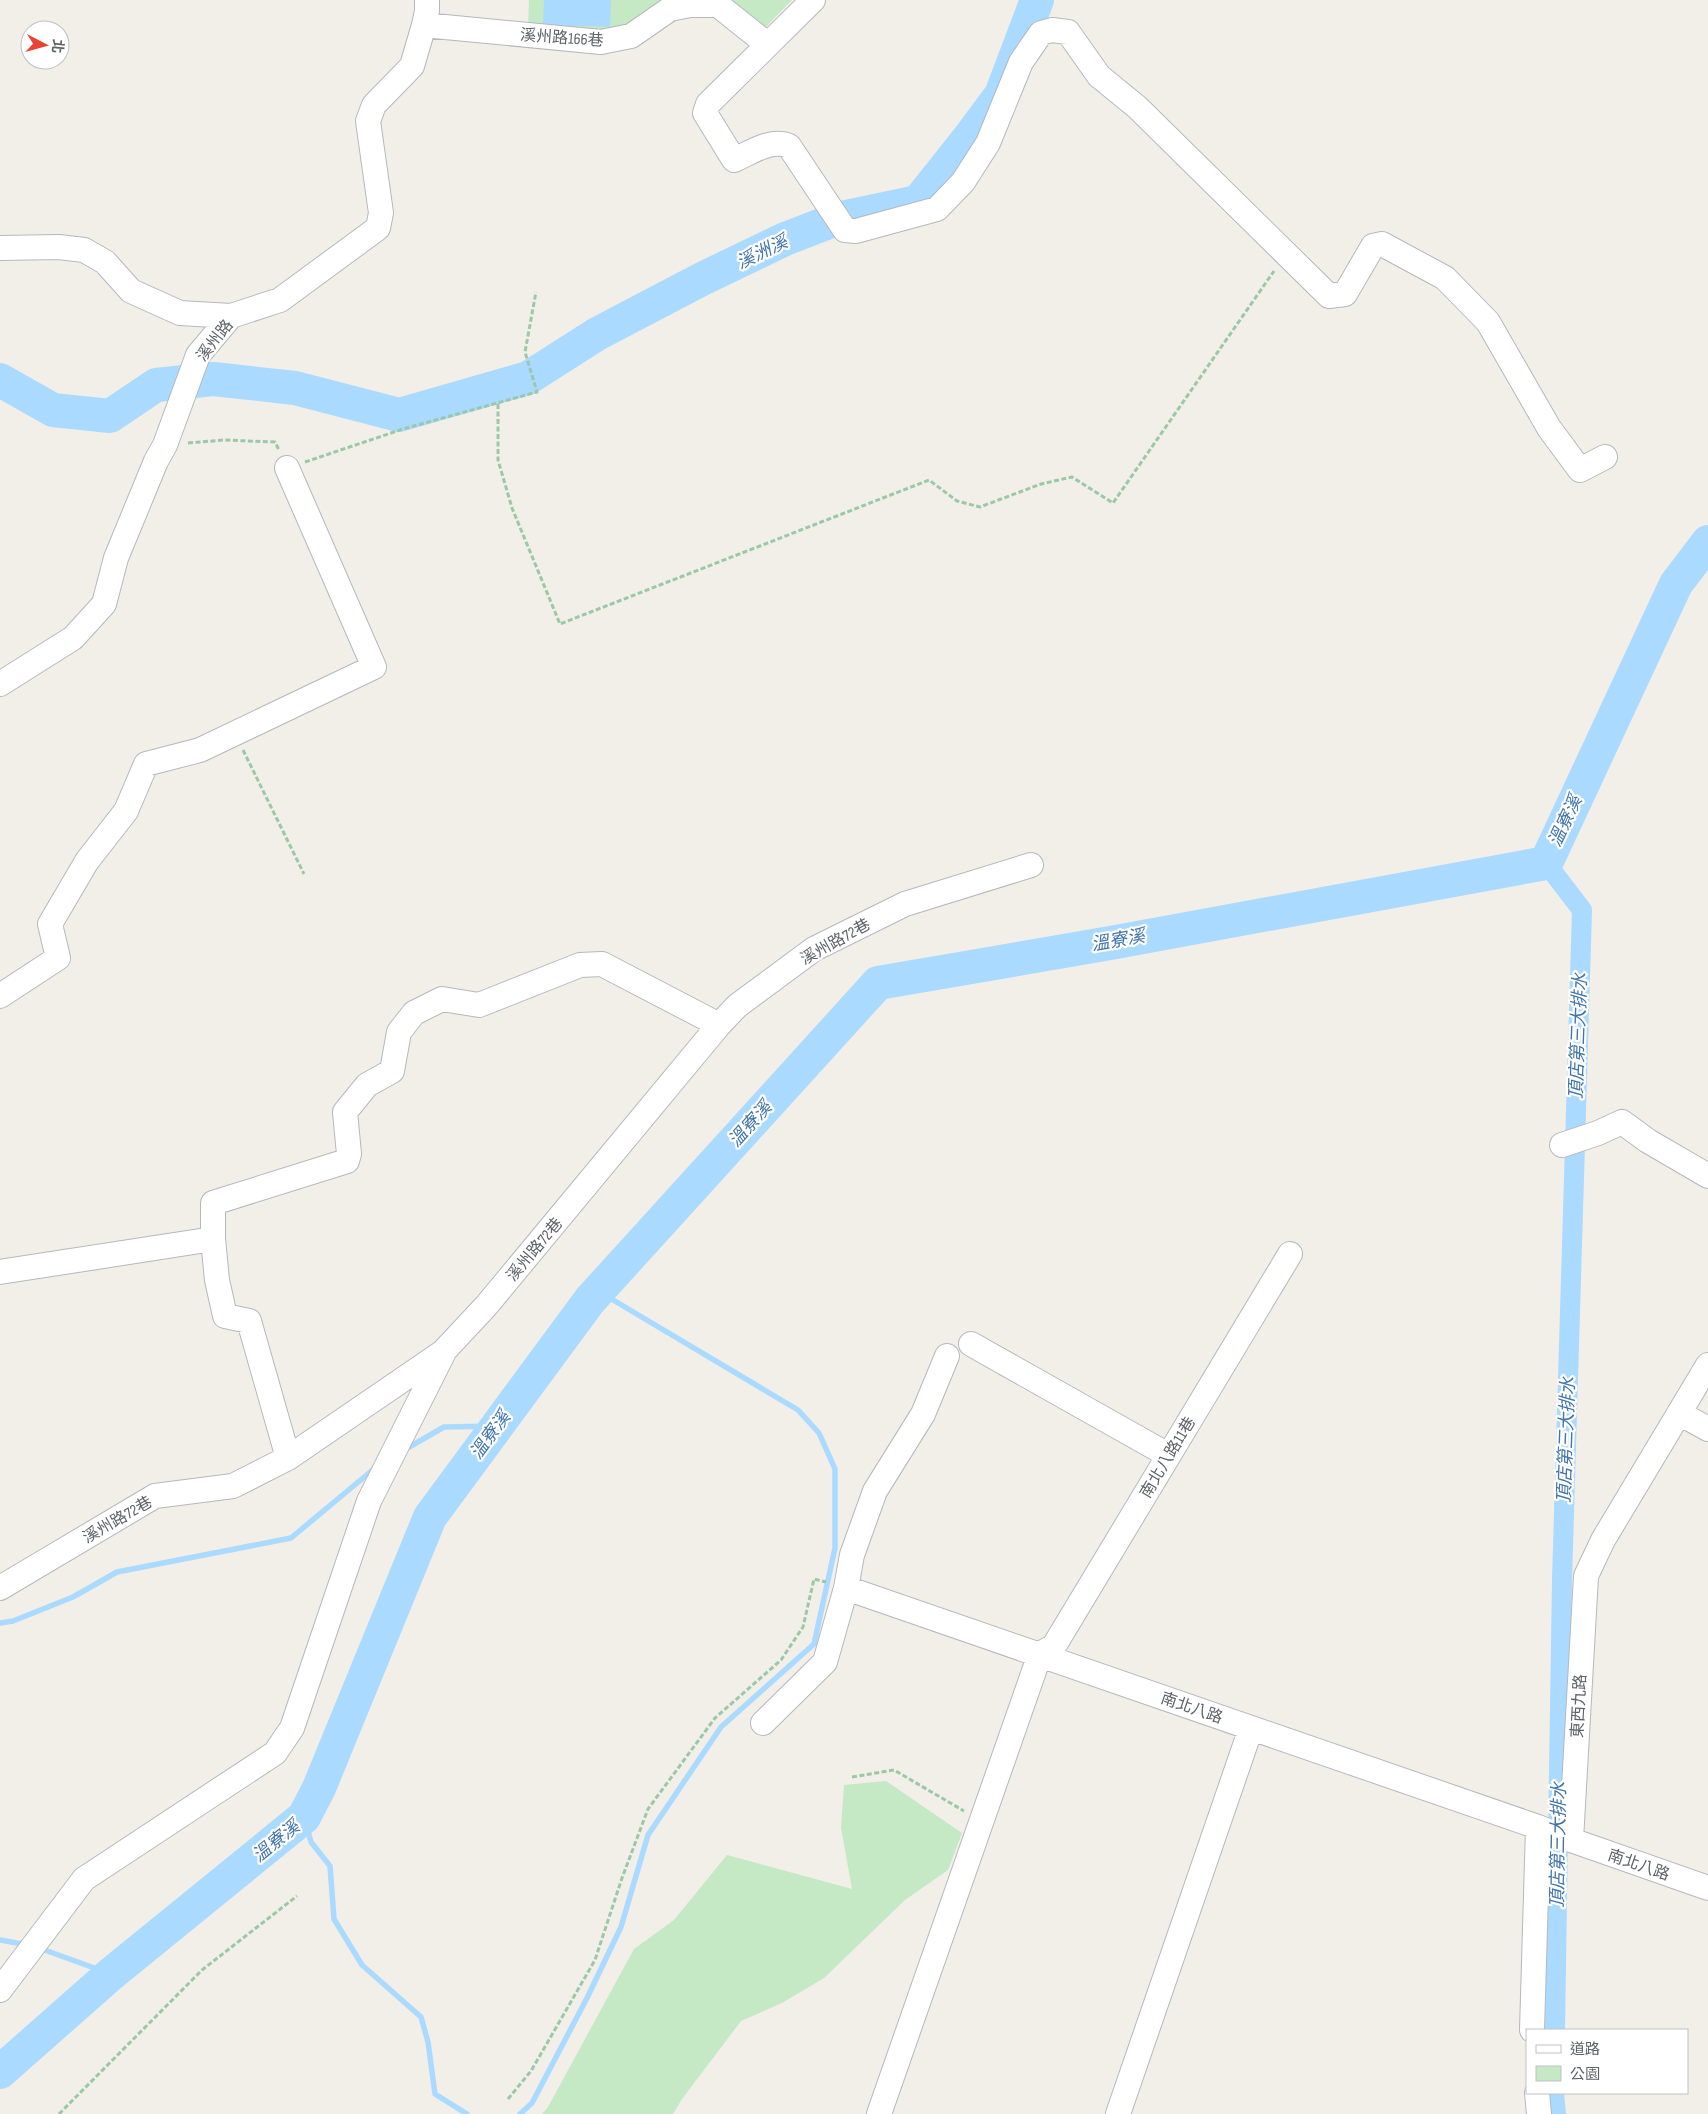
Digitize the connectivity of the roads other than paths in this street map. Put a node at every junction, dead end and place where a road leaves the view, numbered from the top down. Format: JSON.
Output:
{"nodes":[{"id":1,"x":427,"y":0,"type":"edge"},
{"id":2,"x":813,"y":0,"type":"edge"},
{"id":3,"x":671,"y":5,"type":"edge"},
{"id":4,"x":424,"y":25,"type":"junction"},
{"id":5,"x":767,"y":44,"type":"junction"},
{"id":6,"x":0,"y":248,"type":"edge"},
{"id":7,"x":231,"y":316,"type":"junction"},
{"id":8,"x":1605,"y":458,"type":"dead end"},
{"id":9,"x":287,"y":468,"type":"road end"},
{"id":10,"x":0,"y":684,"type":"edge"},
{"id":11,"x":1031,"y":865,"type":"dead end"},
{"id":12,"x":0,"y":996,"type":"edge"},
{"id":13,"x":719,"y":1025,"type":"junction"},
{"id":14,"x":1562,"y":1145,"type":"dead end"},
{"id":15,"x":1708,"y":1176,"type":"edge"},
{"id":16,"x":213,"y":1239,"type":"junction"},
{"id":17,"x":1290,"y":1254,"type":"dead end"},
{"id":18,"x":0,"y":1272,"type":"edge"},
{"id":19,"x":971,"y":1344,"type":"dead end"},
{"id":20,"x":444,"y":1352,"type":"junction"},
{"id":21,"x":947,"y":1356,"type":"dead end"},
{"id":22,"x":1708,"y":1365,"type":"edge"},
{"id":23,"x":1679,"y":1413,"type":"junction"},
{"id":24,"x":1708,"y":1429,"type":"edge"},
{"id":25,"x":1168,"y":1455,"type":"junction"},
{"id":26,"x":288,"y":1458,"type":"junction"},
{"id":27,"x":834,"y":1585,"type":"junction"},
{"id":28,"x":0,"y":1588,"type":"edge"},
{"id":29,"x":1040,"y":1654,"type":"junction"},
{"id":30,"x":764,"y":1723,"type":"dead end"},
{"id":31,"x":1251,"y":1728,"type":"junction"},
{"id":32,"x":1538,"y":1826,"type":"junction"},
{"id":33,"x":1571,"y":1840,"type":"junction"},
{"id":34,"x":1708,"y":1888,"type":"edge"},
{"id":35,"x":0,"y":1990,"type":"edge"},
{"id":36,"x":1532,"y":2029,"type":"edge"},
{"id":37,"x":1537,"y":2094,"type":"edge"},
{"id":38,"x":879,"y":2114,"type":"edge"},
{"id":39,"x":1118,"y":2114,"type":"edge"},
{"id":40,"x":1539,"y":2114,"type":"edge"}],
"edges":[{"from":1,"to":4,"type":"street","name":"溪州路"},
{"from":2,"to":5,"type":"street"},
{"from":3,"to":4,"type":"street","name":"溪州路166巷"},
{"from":3,"to":5,"type":"street","name":"溪州路166巷"},
{"from":4,"to":7,"type":"street","name":"溪州路"},
{"from":5,"to":8,"type":"street"},
{"from":6,"to":7,"type":"street"},
{"from":7,"to":10,"type":"street","name":"溪州路"},
{"from":9,"to":12,"type":"street"},
{"from":11,"to":13,"type":"street","name":"溪州路72巷"},
{"from":13,"to":16,"type":"street"},
{"from":13,"to":20,"type":"street","name":"溪州路72巷"},
{"from":14,"to":15,"type":"street"},
{"from":16,"to":18,"type":"street"},
{"from":16,"to":26,"type":"street"},
{"from":17,"to":25,"type":"street","name":"南北八路11巷"},
{"from":19,"to":25,"type":"street"},
{"from":20,"to":26,"type":"street","name":"溪州路72巷"},
{"from":20,"to":35,"type":"street"},
{"from":21,"to":27,"type":"street"},
{"from":22,"to":23,"type":"street","name":"東西九路"},
{"from":23,"to":24,"type":"street"},
{"from":23,"to":33,"type":"street","name":"東西九路"},
{"from":25,"to":29,"type":"street","name":"南北八路11巷"},
{"from":26,"to":28,"type":"street","name":"溪州路72巷"},
{"from":27,"to":29,"type":"street","name":"南北八路"},
{"from":27,"to":30,"type":"street"},
{"from":29,"to":31,"type":"street","name":"南北八路"},
{"from":29,"to":38,"type":"street"},
{"from":31,"to":32,"type":"street","name":"南北八路"},
{"from":31,"to":39,"type":"street"},
{"from":32,"to":33,"type":"street"},
{"from":32,"to":36,"type":"street"},
{"from":33,"to":34,"type":"street","name":"南北八路"},
{"from":37,"to":40,"type":"street"}]}
